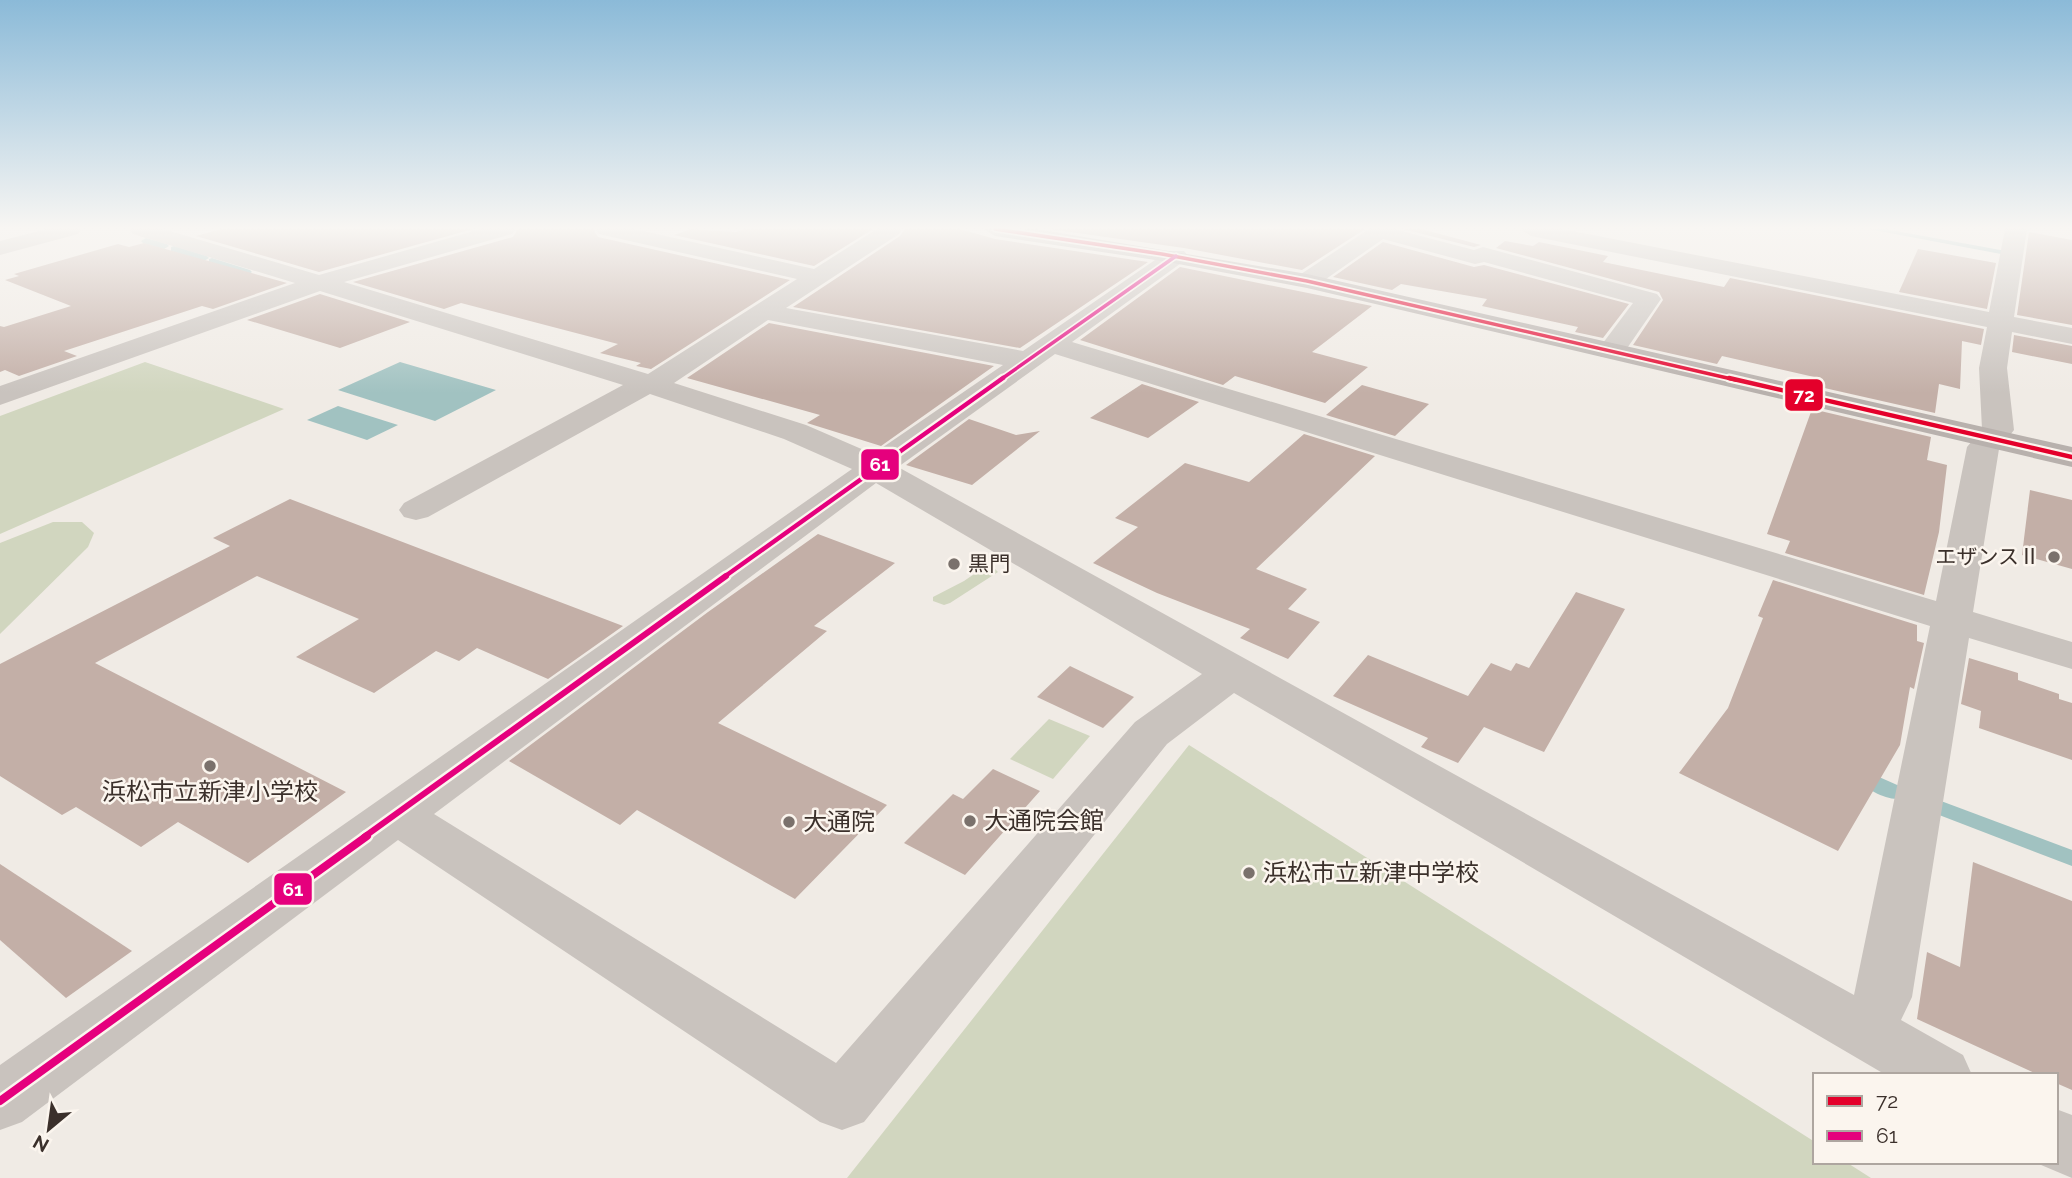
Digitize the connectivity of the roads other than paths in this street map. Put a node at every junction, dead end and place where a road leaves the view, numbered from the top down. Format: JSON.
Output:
{"nodes":[{"id":1,"x":313,"y":284,"type":"edge"},
{"id":2,"x":325,"y":284,"type":"edge"},
{"id":3,"x":807,"y":284,"type":"edge"},
{"id":4,"x":1137,"y":284,"type":"edge"},
{"id":5,"x":1320,"y":284,"type":"edge"},
{"id":6,"x":1593,"y":284,"type":"edge"},
{"id":7,"x":1808,"y":284,"type":"edge"},
{"id":8,"x":2007,"y":284,"type":"edge"},
{"id":9,"x":765,"y":312,"type":"junction"},
{"id":10,"x":2000,"y":322,"type":"junction"},
{"id":11,"x":2072,"y":337,"type":"edge"},
{"id":12,"x":1611,"y":351,"type":"junction"},
{"id":13,"x":1040,"y":353,"type":"junction"},
{"id":14,"x":650,"y":384,"type":"junction"},
{"id":15,"x":6,"y":389,"type":"edge"},
{"id":16,"x":1991,"y":438,"type":"junction"},
{"id":17,"x":2072,"y":457,"type":"edge"},
{"id":18,"x":877,"y":468,"type":"junction"},
{"id":19,"x":416,"y":510,"type":"dead end"},
{"id":20,"x":1951,"y":619,"type":"junction"},
{"id":21,"x":2072,"y":656,"type":"edge"},
{"id":22,"x":1235,"y":671,"type":"junction"},
{"id":23,"x":396,"y":814,"type":"junction"},
{"id":24,"x":1866,"y":1031,"type":"junction"},
{"id":25,"x":1939,"y":1073,"type":"edge"},
{"id":26,"x":0,"y":1101,"type":"edge"}],
"edges":[{"from":1,"to":15,"type":"street"},
{"from":2,"to":14,"type":"street"},
{"from":3,"to":9,"type":"street"},
{"from":4,"to":13,"type":"street"},
{"from":5,"to":12,"type":"main road"},
{"from":6,"to":12,"type":"street"},
{"from":7,"to":10,"type":"street"},
{"from":8,"to":10,"type":"street"},
{"from":9,"to":13,"type":"street"},
{"from":9,"to":14,"type":"street"},
{"from":10,"to":11,"type":"street"},
{"from":10,"to":16,"type":"street"},
{"from":12,"to":16,"type":"main road"},
{"from":13,"to":18,"type":"street"},
{"from":13,"to":20,"type":"street"},
{"from":14,"to":18,"type":"street"},
{"from":14,"to":19,"type":"street"},
{"from":16,"to":17,"type":"main road"},
{"from":16,"to":20,"type":"street"},
{"from":18,"to":22,"type":"street"},
{"from":18,"to":23,"type":"street"},
{"from":20,"to":21,"type":"street"},
{"from":20,"to":24,"type":"street"},
{"from":22,"to":23,"type":"street"},
{"from":22,"to":24,"type":"street"},
{"from":23,"to":26,"type":"street"},
{"from":24,"to":25,"type":"street"}]}
